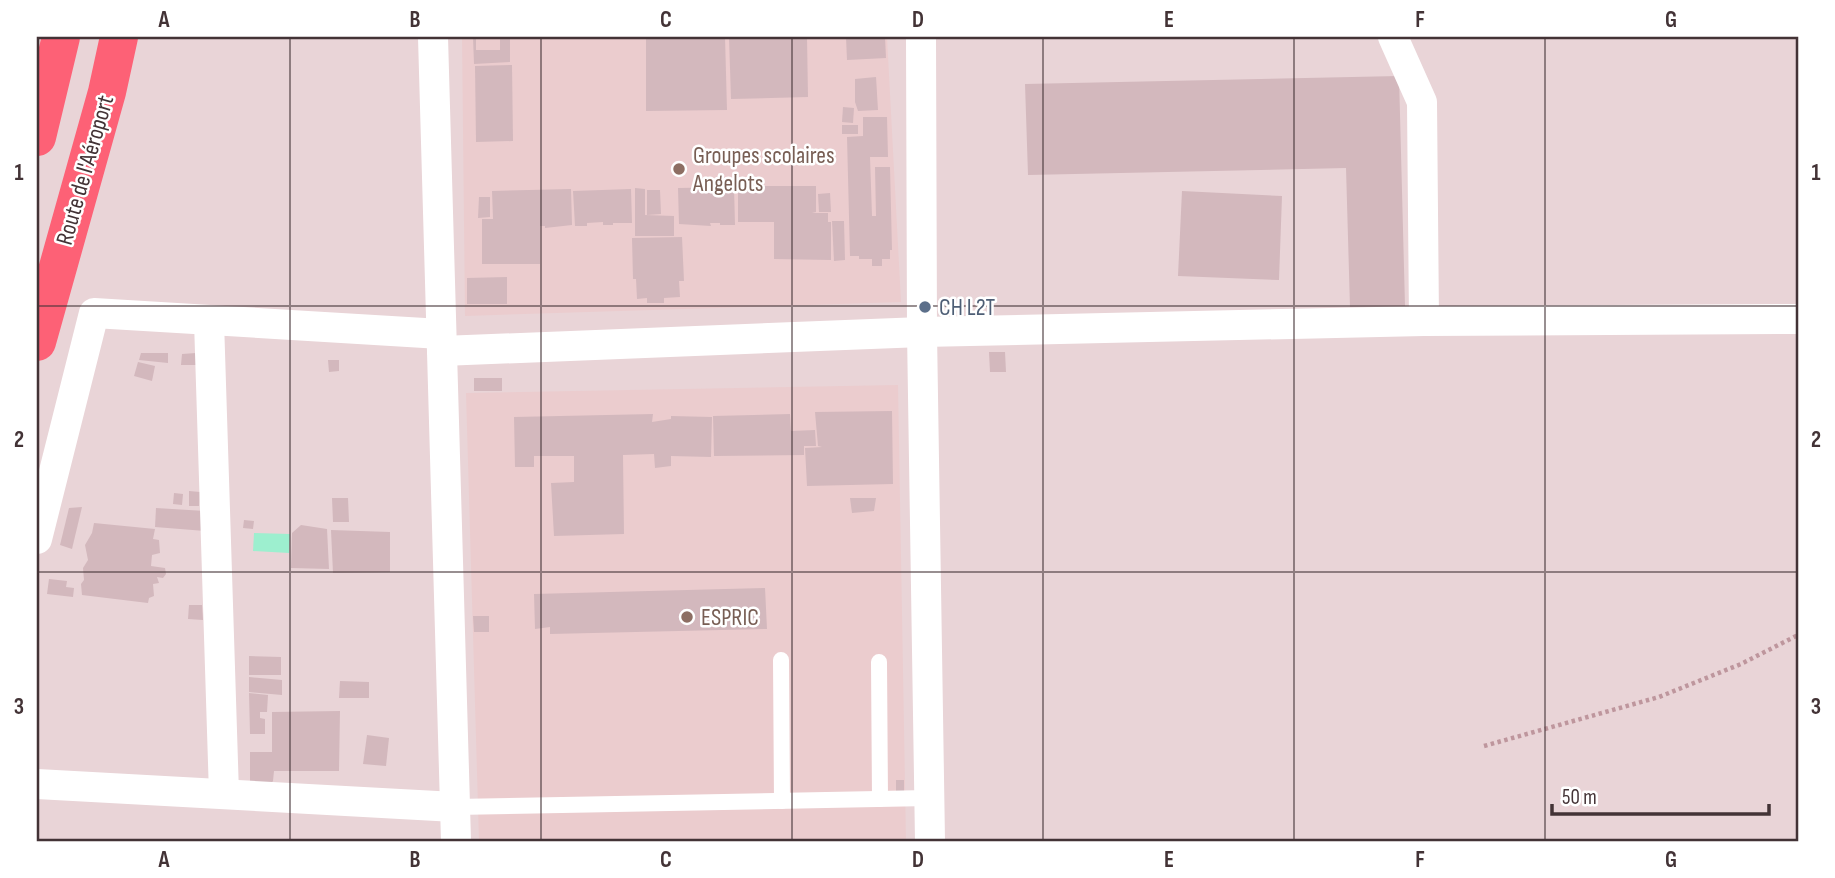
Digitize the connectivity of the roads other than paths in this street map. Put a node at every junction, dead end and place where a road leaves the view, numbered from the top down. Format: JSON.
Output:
{"nodes":[{"id":1,"x":61,"y":37,"type":"edge"},
{"id":2,"x":120,"y":37,"type":"edge"},
{"id":3,"x":433,"y":37,"type":"edge"},
{"id":4,"x":921,"y":37,"type":"edge"},
{"id":5,"x":1393,"y":37,"type":"edge"},
{"id":6,"x":37,"y":137,"type":"edge"},
{"id":7,"x":1798,"y":319,"type":"edge"},
{"id":8,"x":209,"y":321,"type":"junction"},
{"id":9,"x":1424,"y":321,"type":"junction"},
{"id":10,"x":922,"y":332,"type":"junction"},
{"id":11,"x":37,"y":342,"type":"edge"},
{"id":12,"x":441,"y":343,"type":"junction"},
{"id":13,"x":37,"y":539,"type":"edge"},
{"id":14,"x":780,"y":660,"type":"dead end"},
{"id":15,"x":879,"y":662,"type":"dead end"},
{"id":16,"x":37,"y":784,"type":"edge"},
{"id":17,"x":224,"y":794,"type":"junction"},
{"id":18,"x":929,"y":798,"type":"junction"},
{"id":19,"x":880,"y":799,"type":"junction"},
{"id":20,"x":782,"y":801,"type":"junction"},
{"id":21,"x":455,"y":807,"type":"junction"},
{"id":22,"x":456,"y":841,"type":"edge"},
{"id":23,"x":930,"y":841,"type":"edge"}],
"edges":[{"from":1,"to":6,"type":"highway"},
{"from":2,"to":11,"type":"highway","name":"Route de l'Aéroport"},
{"from":3,"to":12,"type":"street"},
{"from":4,"to":10,"type":"street"},
{"from":5,"to":9,"type":"street"},
{"from":7,"to":9,"type":"street"},
{"from":8,"to":12,"type":"street"},
{"from":8,"to":13,"type":"street"},
{"from":8,"to":17,"type":"street"},
{"from":9,"to":10,"type":"street"},
{"from":10,"to":12,"type":"street"},
{"from":10,"to":18,"type":"street"},
{"from":12,"to":21,"type":"street"},
{"from":14,"to":20,"type":"lane"},
{"from":15,"to":19,"type":"lane"},
{"from":16,"to":17,"type":"street"},
{"from":17,"to":21,"type":"street"},
{"from":18,"to":19,"type":"lane"},
{"from":18,"to":23,"type":"street"},
{"from":19,"to":20,"type":"lane"},
{"from":20,"to":21,"type":"lane"},
{"from":21,"to":22,"type":"street"}]}
